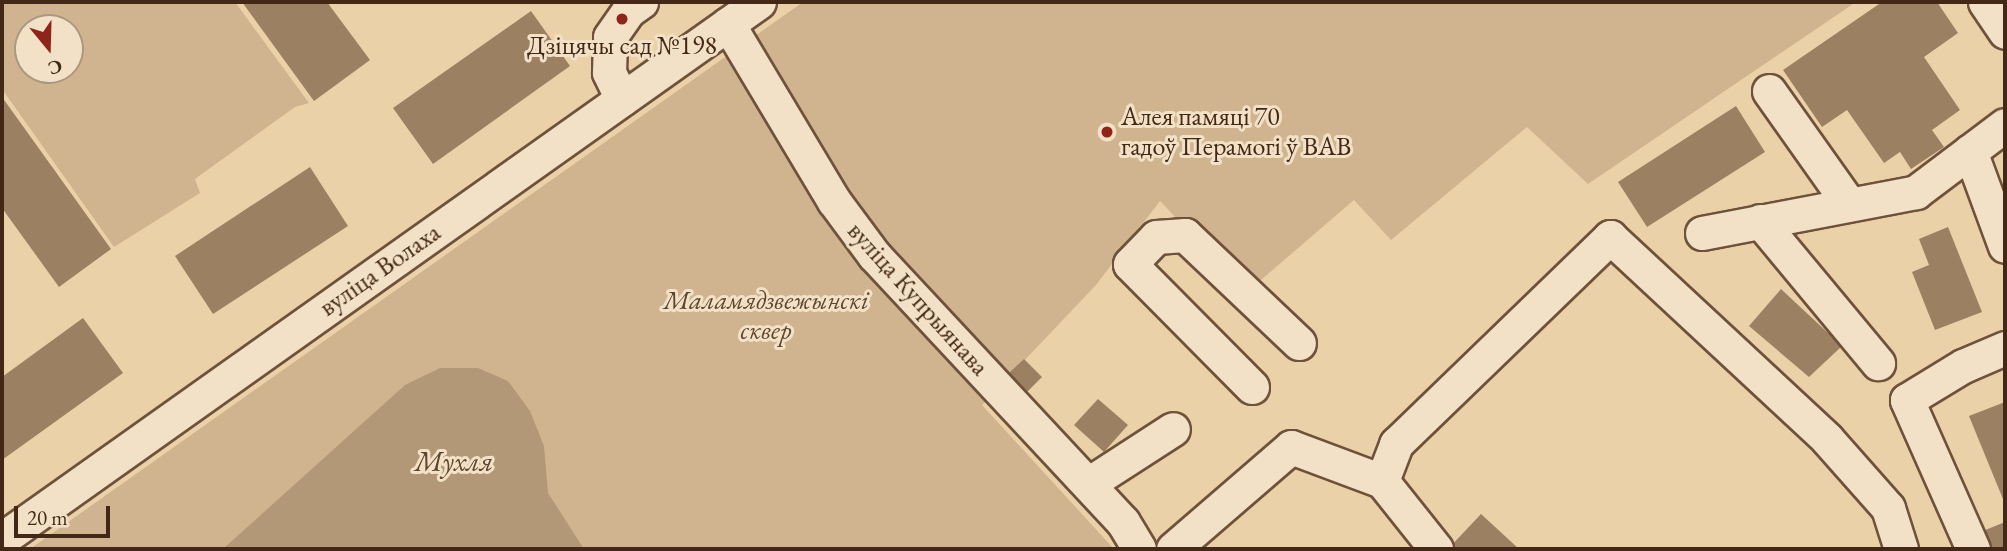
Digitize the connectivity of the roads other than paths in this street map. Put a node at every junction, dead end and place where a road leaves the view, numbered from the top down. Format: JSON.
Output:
{"nodes":[{"id":1,"x":759,"y":2,"type":"edge"},
{"id":2,"x":1985,"y":2,"type":"edge"},
{"id":3,"x":630,"y":5,"type":"edge"},
{"id":4,"x":728,"y":24,"type":"junction"},
{"id":5,"x":2005,"y":32,"type":"edge"},
{"id":6,"x":1769,"y":91,"type":"dead end"},
{"id":7,"x":622,"y":99,"type":"junction"},
{"id":8,"x":2005,"y":125,"type":"edge"},
{"id":9,"x":1970,"y":151,"type":"junction"},
{"id":10,"x":1849,"y":204,"type":"junction"},
{"id":11,"x":1760,"y":221,"type":"junction"},
{"id":12,"x":1702,"y":233,"type":"dead end"},
{"id":13,"x":2005,"y":246,"type":"edge"},
{"id":14,"x":1299,"y":343,"type":"dead end"},
{"id":15,"x":2005,"y":348,"type":"edge"},
{"id":16,"x":1878,"y":363,"type":"dead end"},
{"id":17,"x":1252,"y":387,"type":"dead end"},
{"id":18,"x":1173,"y":429,"type":"dead end"},
{"id":19,"x":1382,"y":481,"type":"junction"},
{"id":20,"x":1088,"y":484,"type":"junction"},
{"id":21,"x":2,"y":539,"type":"edge"},
{"id":22,"x":1139,"y":549,"type":"edge"},
{"id":23,"x":1173,"y":549,"type":"edge"},
{"id":24,"x":1436,"y":549,"type":"edge"},
{"id":25,"x":1901,"y":549,"type":"edge"},
{"id":26,"x":1973,"y":549,"type":"edge"}],
"edges":[{"from":1,"to":4,"type":"street","name":"вуліца Волаха"},
{"from":2,"to":5,"type":"street"},
{"from":3,"to":7,"type":"street"},
{"from":4,"to":7,"type":"street","name":"вуліца Волаха"},
{"from":4,"to":20,"type":"street","name":"вуліца Купрыянава"},
{"from":6,"to":10,"type":"street"},
{"from":7,"to":21,"type":"street","name":"вуліца Волаха"},
{"from":8,"to":9,"type":"street"},
{"from":9,"to":10,"type":"street"},
{"from":9,"to":13,"type":"street"},
{"from":10,"to":11,"type":"street"},
{"from":11,"to":12,"type":"street"},
{"from":11,"to":16,"type":"street"},
{"from":14,"to":17,"type":"street"},
{"from":15,"to":26,"type":"street"},
{"from":18,"to":20,"type":"street"},
{"from":19,"to":23,"type":"street"},
{"from":19,"to":24,"type":"street"},
{"from":19,"to":25,"type":"street"},
{"from":20,"to":22,"type":"street","name":"вуліца Купрыянава"}]}
